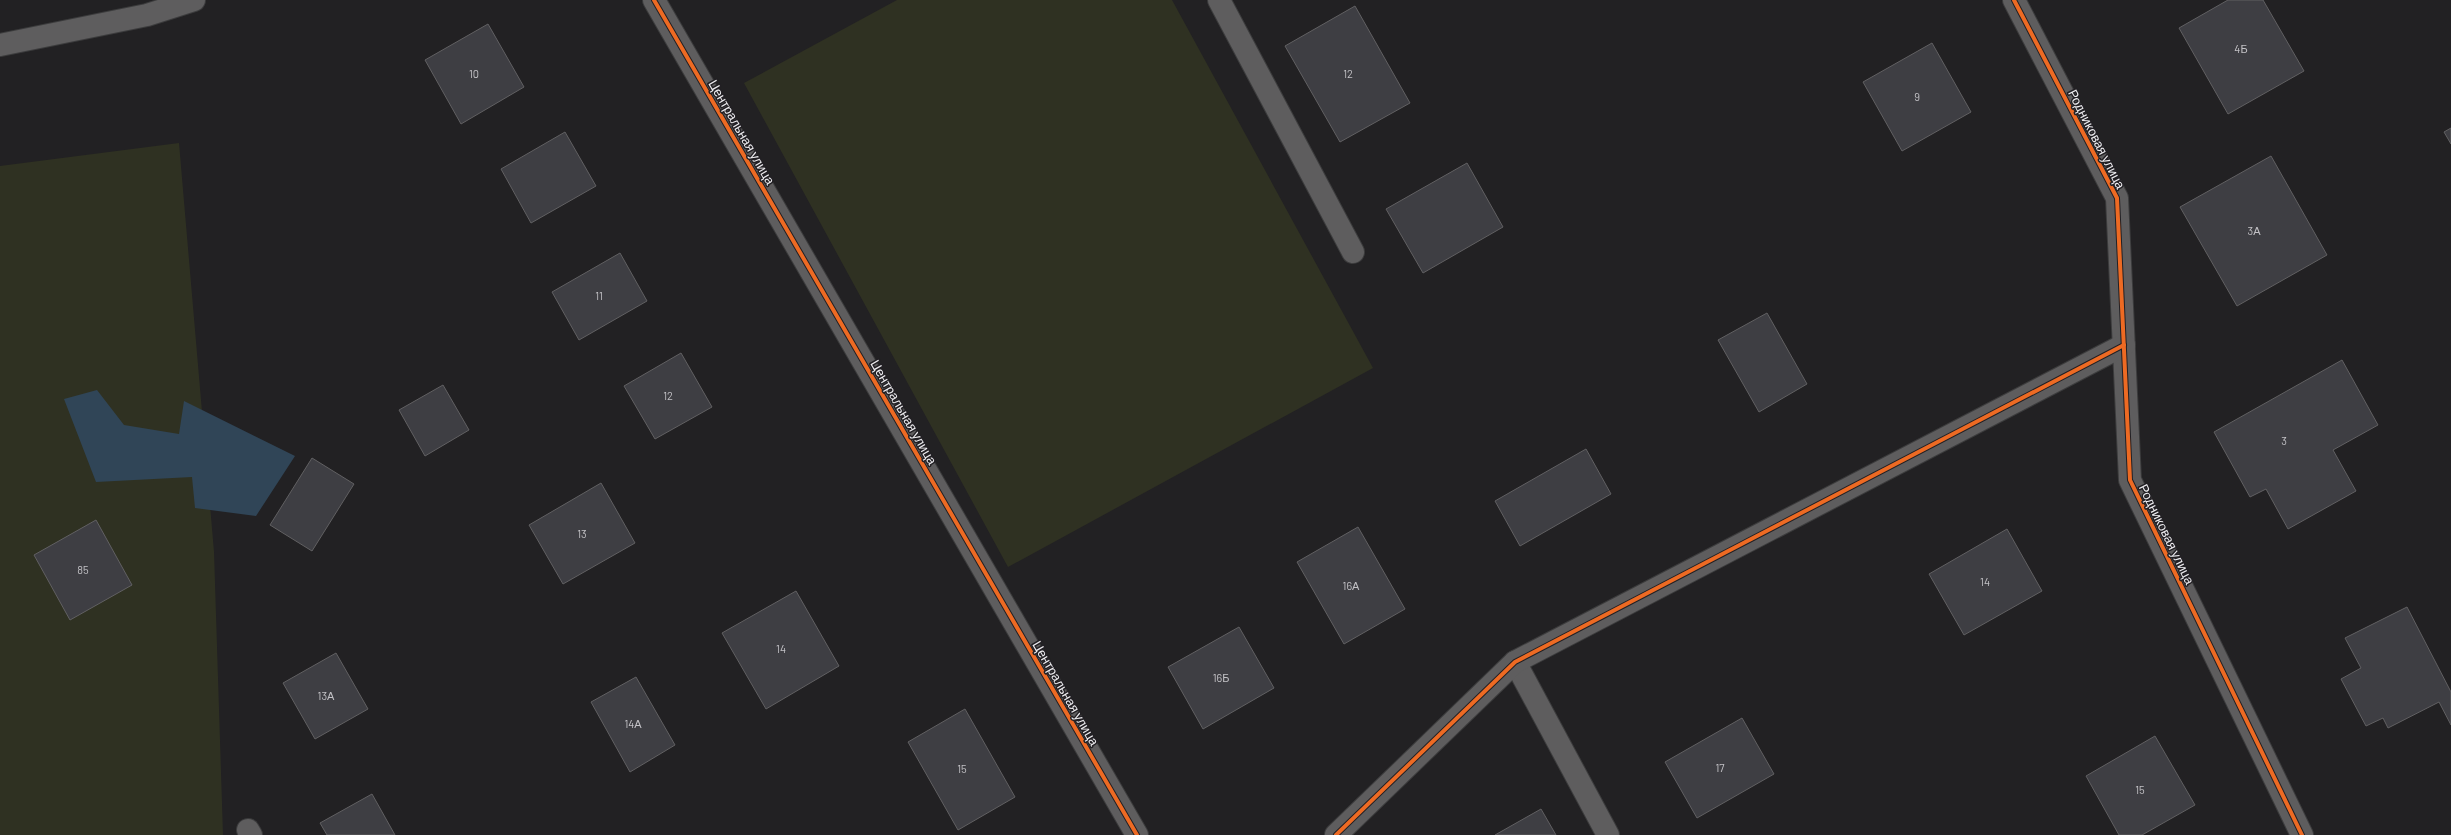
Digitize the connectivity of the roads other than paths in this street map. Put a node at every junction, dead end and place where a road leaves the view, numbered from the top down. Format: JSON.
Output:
{"nodes":[{"id":1,"x":194,"y":0,"type":"edge"},
{"id":2,"x":654,"y":0,"type":"edge"},
{"id":3,"x":1219,"y":0,"type":"edge"},
{"id":4,"x":2014,"y":0,"type":"edge"},
{"id":5,"x":0,"y":44,"type":"edge"},
{"id":6,"x":1352,"y":252,"type":"dead end"},
{"id":7,"x":2124,"y":345,"type":"junction"},
{"id":8,"x":1515,"y":662,"type":"junction"},
{"id":9,"x":1137,"y":835,"type":"edge"},
{"id":10,"x":1336,"y":835,"type":"edge"},
{"id":11,"x":1608,"y":835,"type":"edge"},
{"id":12,"x":2302,"y":835,"type":"edge"}],
"edges":[{"from":1,"to":5,"type":"street"},
{"from":2,"to":9,"type":"street","name":"Центральная улица"},
{"from":3,"to":6,"type":"street"},
{"from":4,"to":7,"type":"street","name":"Родниковая улица"},
{"from":7,"to":8,"type":"street"},
{"from":7,"to":12,"type":"street","name":"Родниковая улица"},
{"from":8,"to":10,"type":"street"},
{"from":8,"to":11,"type":"street"}]}
